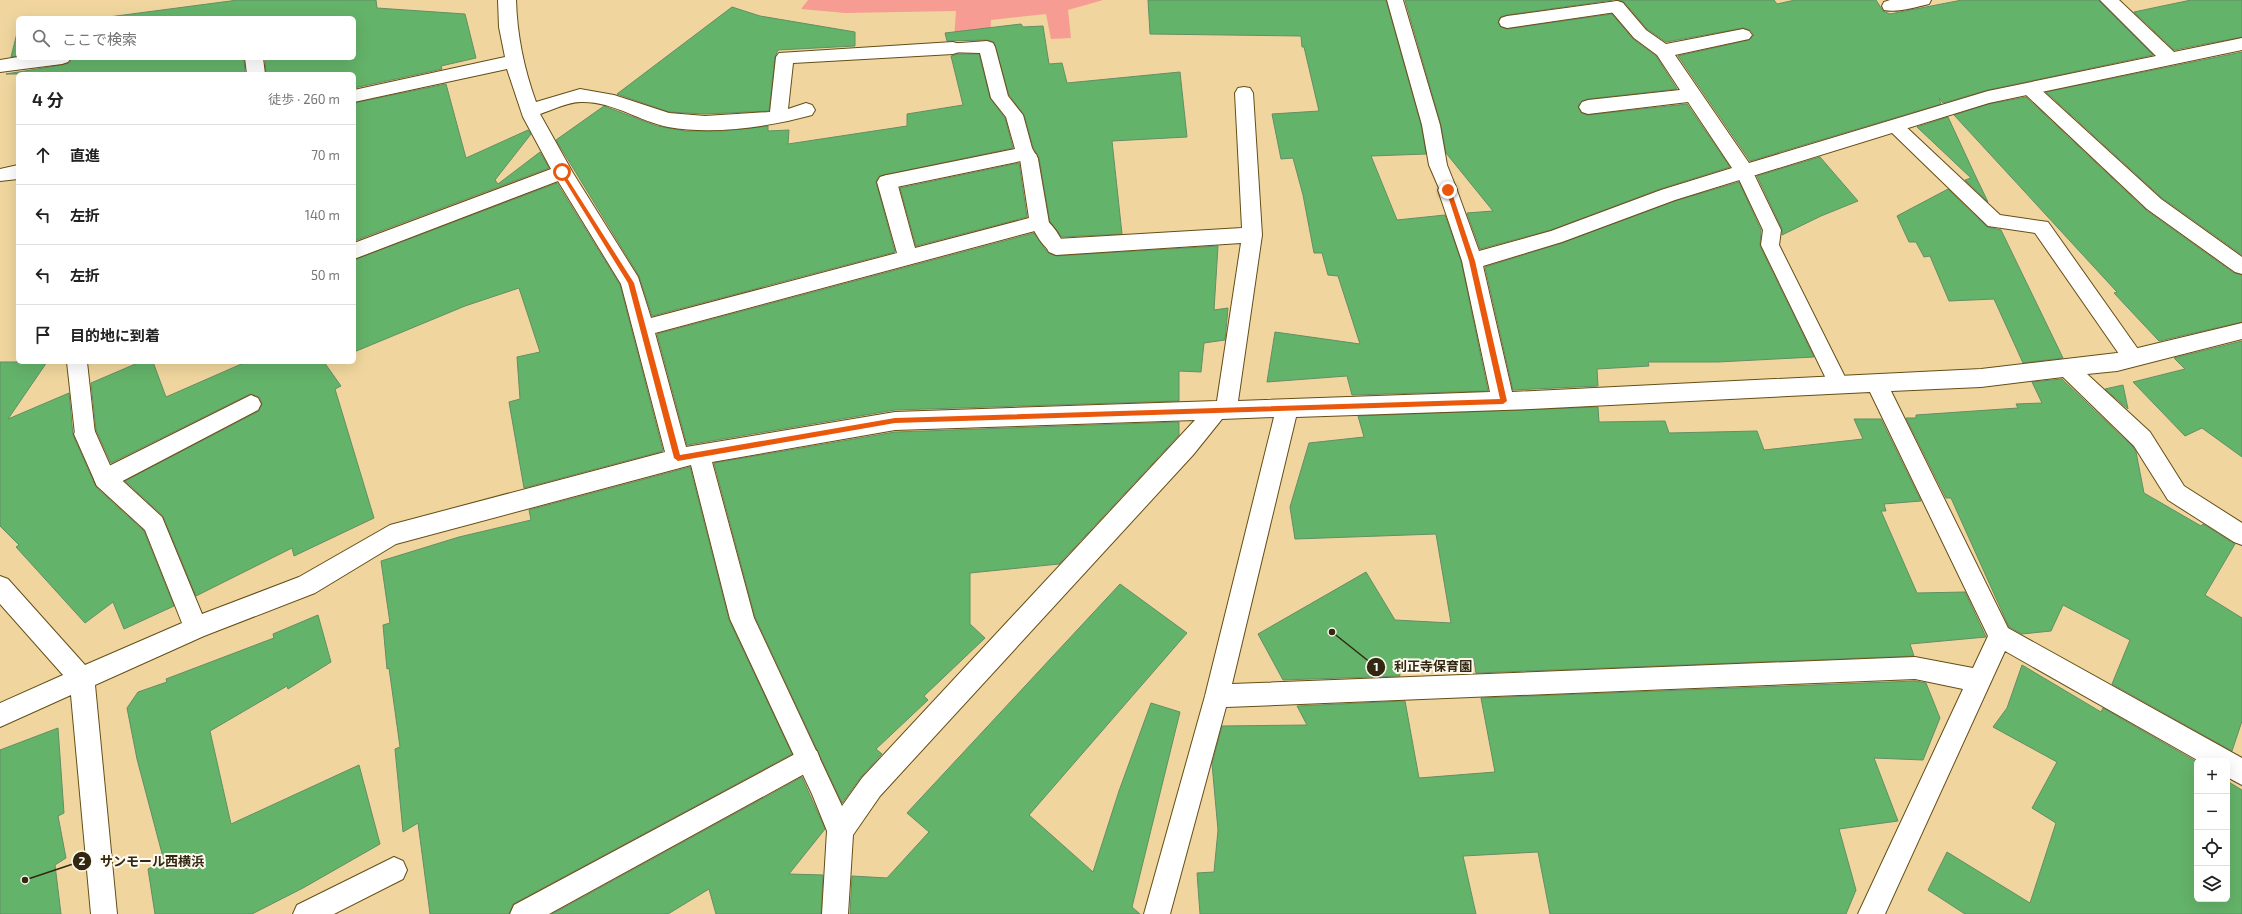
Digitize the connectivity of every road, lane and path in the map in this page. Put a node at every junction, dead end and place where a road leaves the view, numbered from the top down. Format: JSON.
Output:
{"nodes":[{"id":1,"x":507,"y":0,"type":"edge"},
{"id":2,"x":1395,"y":0,"type":"edge"},
{"id":3,"x":1923,"y":0,"type":"edge"},
{"id":4,"x":2109,"y":0,"type":"edge"},
{"id":5,"x":1617,"y":6,"type":"joint"},
{"id":6,"x":1890,"y":6,"type":"dead end"},
{"id":7,"x":1507,"y":22,"type":"dead end"},
{"id":8,"x":1743,"y":35,"type":"dead end"},
{"id":9,"x":2242,"y":44,"type":"edge"},
{"id":10,"x":953,"y":48,"type":"joint"},
{"id":11,"x":1664,"y":51,"type":"junction"},
{"id":12,"x":2170,"y":59,"type":"junction"},
{"id":13,"x":46,"y":60,"type":"edge"},
{"id":14,"x":254,"y":60,"type":"edge"},
{"id":15,"x":514,"y":60,"type":"junction"},
{"id":16,"x":0,"y":66,"type":"edge"},
{"id":17,"x":256,"y":72,"type":"edge"},
{"id":18,"x":2030,"y":89,"type":"junction"},
{"id":19,"x":1244,"y":93,"type":"dead end"},
{"id":20,"x":1693,"y":95,"type":"junction"},
{"id":21,"x":356,"y":96,"type":"edge"},
{"id":22,"x":1588,"y":107,"type":"dead end"},
{"id":23,"x":530,"y":110,"type":"junction"},
{"id":24,"x":806,"y":110,"type":"dead end"},
{"id":25,"x":778,"y":118,"type":"junction"},
{"id":26,"x":1896,"y":127,"type":"junction"},
{"id":27,"x":1028,"y":156,"type":"junction"},
{"id":28,"x":562,"y":172,"type":"junction"},
{"id":29,"x":1745,"y":173,"type":"junction"},
{"id":30,"x":887,"y":182,"type":"joint"},
{"id":31,"x":1448,"y":190,"type":"joint"},
{"id":32,"x":1039,"y":223,"type":"junction"},
{"id":33,"x":1252,"y":234,"type":"junction"},
{"id":34,"x":1056,"y":247,"type":"joint"},
{"id":35,"x":356,"y":250,"type":"edge"},
{"id":36,"x":908,"y":258,"type":"junction"},
{"id":37,"x":1472,"y":261,"type":"junction"},
{"id":38,"x":2242,"y":267,"type":"edge"},
{"id":39,"x":643,"y":328,"type":"junction"},
{"id":40,"x":2242,"y":331,"type":"edge"},
{"id":41,"x":2133,"y":358,"type":"junction"},
{"id":42,"x":77,"y":364,"type":"edge"},
{"id":43,"x":2067,"y":368,"type":"junction"},
{"id":44,"x":1876,"y":383,"type":"junction"},
{"id":45,"x":1839,"y":385,"type":"junction"},
{"id":46,"x":1503,"y":401,"type":"junction"},
{"id":47,"x":251,"y":404,"type":"dead end"},
{"id":48,"x":1287,"y":408,"type":"junction"},
{"id":49,"x":1222,"y":410,"type":"junction"},
{"id":50,"x":85,"y":434,"type":"joint"},
{"id":51,"x":688,"y":456,"type":"junction"},
{"id":52,"x":105,"y":479,"type":"junction"},
{"id":53,"x":2242,"y":535,"type":"edge"},
{"id":54,"x":0,"y":587,"type":"edge"},
{"id":55,"x":196,"y":628,"type":"junction"},
{"id":56,"x":2000,"y":636,"type":"junction"},
{"id":57,"x":82,"y":679,"type":"junction"},
{"id":58,"x":1980,"y":681,"type":"junction"},
{"id":59,"x":1217,"y":696,"type":"junction"},
{"id":60,"x":0,"y":715,"type":"edge"},
{"id":61,"x":2218,"y":758,"type":"edge"},
{"id":62,"x":808,"y":759,"type":"junction"},
{"id":63,"x":2230,"y":765,"type":"edge"},
{"id":64,"x":2242,"y":772,"type":"edge"},
{"id":65,"x":840,"y":831,"type":"junction"},
{"id":66,"x":394,"y":870,"type":"dead end"},
{"id":67,"x":104,"y":914,"type":"edge"},
{"id":68,"x":306,"y":914,"type":"edge"},
{"id":69,"x":523,"y":914,"type":"edge"},
{"id":70,"x":835,"y":914,"type":"edge"},
{"id":71,"x":1157,"y":914,"type":"edge"},
{"id":72,"x":1871,"y":914,"type":"edge"}],
"edges":[{"from":1,"to":15,"type":"street"},
{"from":2,"to":31,"type":"lane"},
{"from":3,"to":6,"type":"lane"},
{"from":4,"to":12,"type":"street"},
{"from":5,"to":7,"type":"lane"},
{"from":5,"to":11,"type":"street"},
{"from":8,"to":11,"type":"street"},
{"from":9,"to":12,"type":"street"},
{"from":10,"to":25,"type":"street"},
{"from":10,"to":27,"type":"lane"},
{"from":11,"to":20,"type":"street"},
{"from":12,"to":18,"type":"street"},
{"from":13,"to":16,"type":"street"},
{"from":14,"to":17,"type":"street"},
{"from":15,"to":21,"type":"street"},
{"from":15,"to":23,"type":"street"},
{"from":18,"to":26,"type":"street"},
{"from":18,"to":38,"type":"lane"},
{"from":19,"to":33,"type":"street"},
{"from":20,"to":22,"type":"street"},
{"from":20,"to":29,"type":"street"},
{"from":23,"to":25,"type":"street"},
{"from":23,"to":28,"type":"street"},
{"from":24,"to":25,"type":"street"},
{"from":26,"to":29,"type":"street"},
{"from":26,"to":41,"type":"lane"},
{"from":27,"to":30,"type":"lane"},
{"from":27,"to":32,"type":"street"},
{"from":28,"to":35,"type":"street"},
{"from":28,"to":39,"type":"street"},
{"from":29,"to":37,"type":"street"},
{"from":29,"to":45,"type":"lane"},
{"from":30,"to":36,"type":"street"},
{"from":31,"to":37,"type":"street"},
{"from":32,"to":34,"type":"lane"},
{"from":32,"to":36,"type":"street"},
{"from":33,"to":34,"type":"street"},
{"from":33,"to":49,"type":"street"},
{"from":36,"to":39,"type":"street"},
{"from":37,"to":46,"type":"street"},
{"from":39,"to":51,"type":"street"},
{"from":40,"to":41,"type":"street"},
{"from":41,"to":43,"type":"street"},
{"from":42,"to":50,"type":"lane"},
{"from":43,"to":44,"type":"street"},
{"from":43,"to":53,"type":"street"},
{"from":44,"to":45,"type":"street"},
{"from":44,"to":56,"type":"street"},
{"from":45,"to":46,"type":"street"},
{"from":46,"to":48,"type":"street"},
{"from":47,"to":52,"type":"lane"},
{"from":48,"to":49,"type":"street"},
{"from":48,"to":59,"type":"street"},
{"from":49,"to":51,"type":"street"},
{"from":49,"to":65,"type":"street"},
{"from":50,"to":52,"type":"street"},
{"from":51,"to":55,"type":"street"},
{"from":51,"to":62,"type":"street"},
{"from":52,"to":55,"type":"street"},
{"from":54,"to":57,"type":"street"},
{"from":55,"to":57,"type":"street"},
{"from":56,"to":58,"type":"street"},
{"from":56,"to":61,"type":"street"},
{"from":57,"to":60,"type":"street"},
{"from":57,"to":67,"type":"street"},
{"from":58,"to":59,"type":"street"},
{"from":58,"to":72,"type":"street"},
{"from":59,"to":71,"type":"street"},
{"from":62,"to":65,"type":"street"},
{"from":62,"to":69,"type":"lane"},
{"from":63,"to":64,"type":"street"},
{"from":65,"to":70,"type":"street"},
{"from":66,"to":68,"type":"street"}]}
